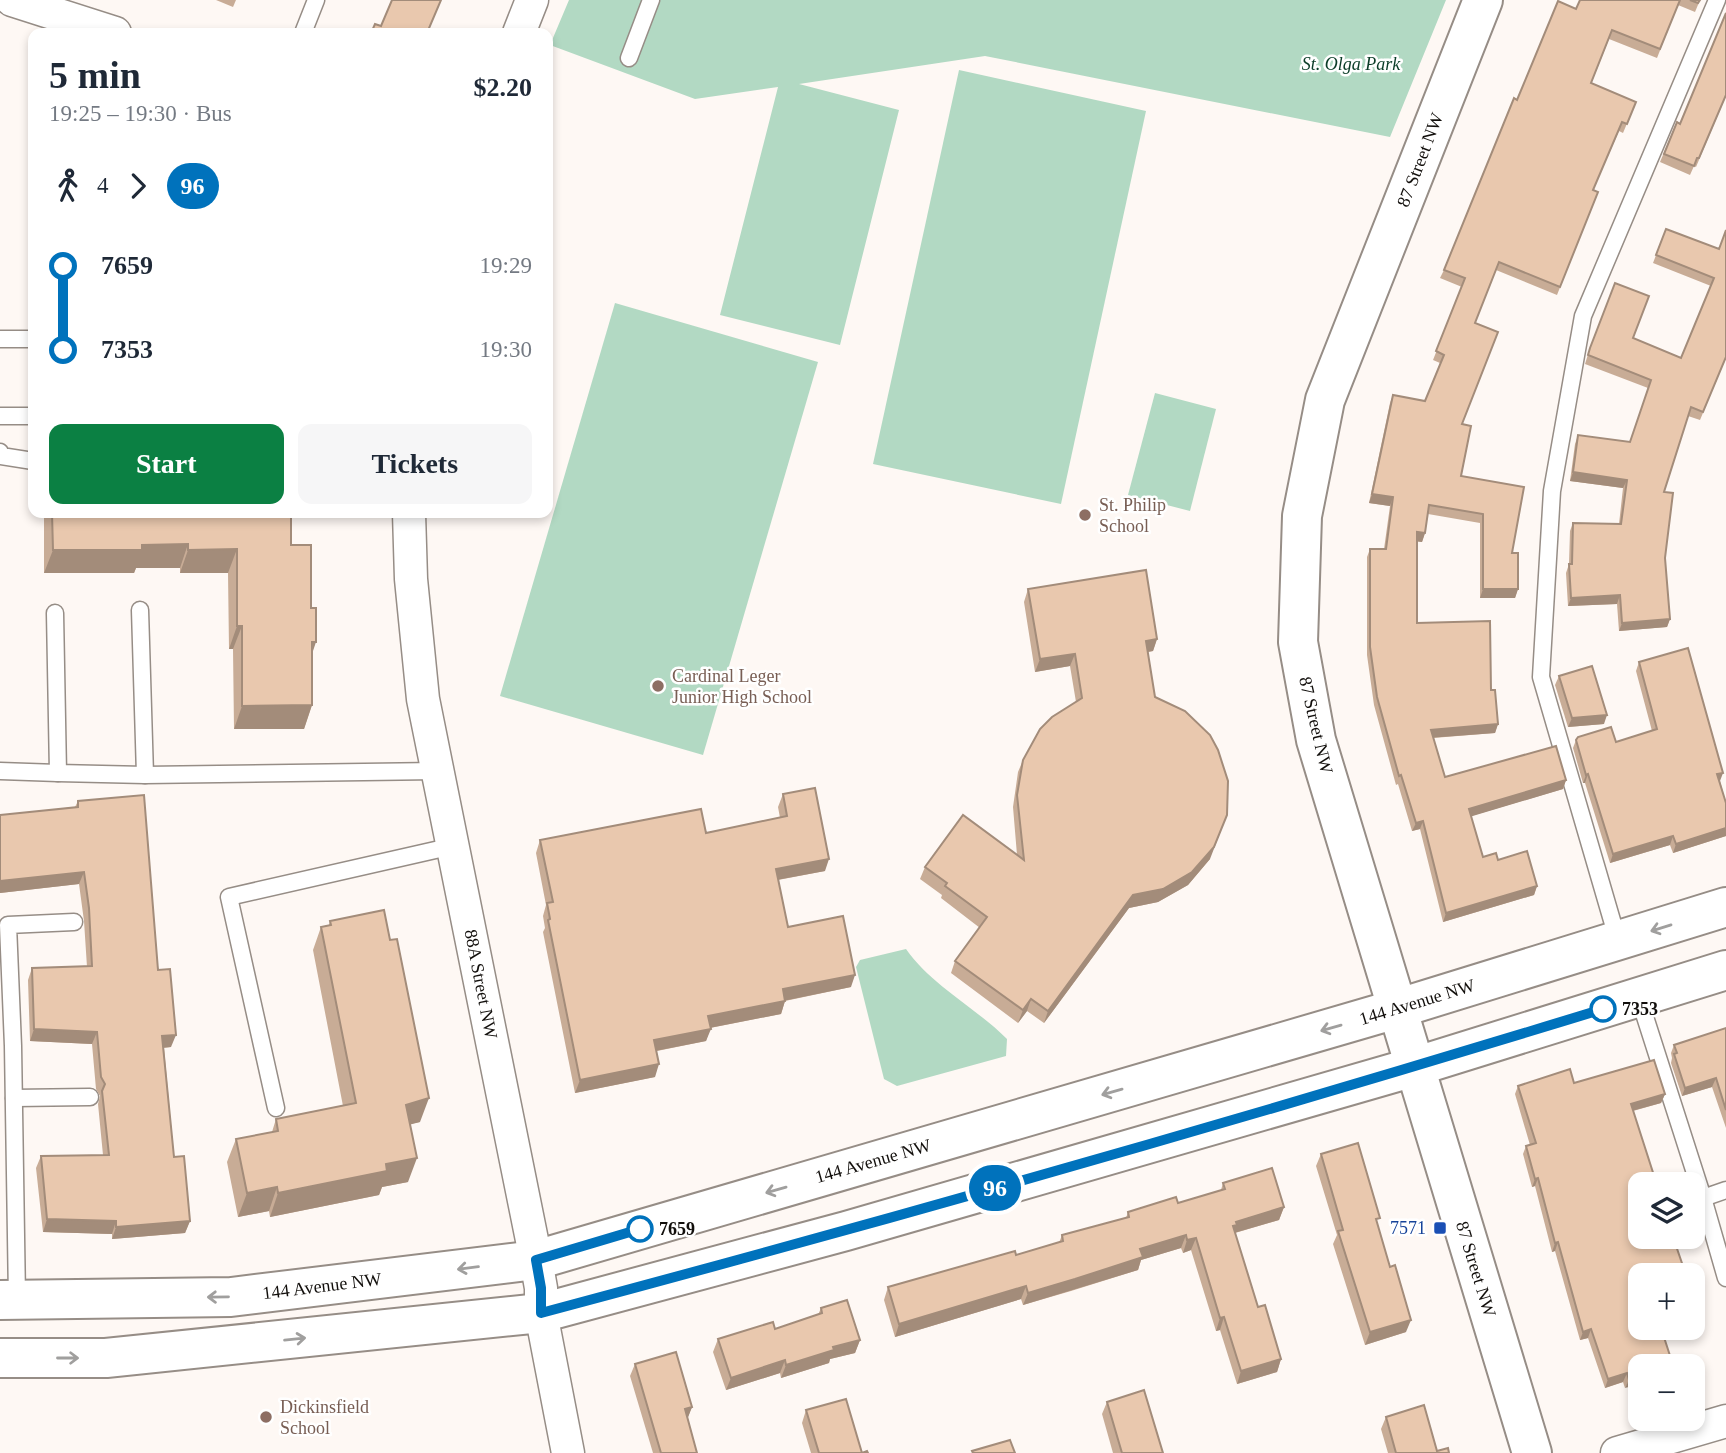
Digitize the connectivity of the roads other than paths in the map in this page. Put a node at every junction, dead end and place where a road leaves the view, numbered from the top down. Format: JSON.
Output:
{"nodes":[{"id":1,"x":12,"y":0,"type":"edge"},
{"id":2,"x":317,"y":0,"type":"edge"},
{"id":3,"x":532,"y":0,"type":"edge"},
{"id":4,"x":650,"y":0,"type":"edge"},
{"id":5,"x":1483,"y":0,"type":"edge"},
{"id":6,"x":1717,"y":0,"type":"edge"},
{"id":7,"x":99,"y":28,"type":"edge"},
{"id":8,"x":305,"y":28,"type":"edge"},
{"id":9,"x":521,"y":28,"type":"edge"},
{"id":10,"x":629,"y":58,"type":"dead end"},
{"id":11,"x":0,"y":339,"type":"edge"},
{"id":12,"x":28,"y":339,"type":"edge"},
{"id":13,"x":0,"y":416,"type":"edge"},
{"id":14,"x":28,"y":416,"type":"edge"},
{"id":15,"x":0,"y":452,"type":"edge"},
{"id":16,"x":28,"y":460,"type":"edge"},
{"id":17,"x":410,"y":518,"type":"edge"},
{"id":18,"x":140,"y":610,"type":"dead end"},
{"id":19,"x":55,"y":613,"type":"dead end"},
{"id":20,"x":0,"y":771,"type":"edge"},
{"id":21,"x":437,"y":771,"type":"junction"},
{"id":22,"x":58,"y":774,"type":"junction"},
{"id":23,"x":145,"y":775,"type":"junction"},
{"id":24,"x":453,"y":846,"type":"junction"},
{"id":25,"x":1726,"y":907,"type":"edge"},
{"id":26,"x":74,"y":922,"type":"dead end"},
{"id":27,"x":1618,"y":941,"type":"junction"},
{"id":28,"x":1726,"y":970,"type":"edge"},
{"id":29,"x":1639,"y":998,"type":"junction"},
{"id":30,"x":1396,"y":1009,"type":"junction"},
{"id":31,"x":1414,"y":1067,"type":"junction"},
{"id":32,"x":90,"y":1097,"type":"dead end"},
{"id":33,"x":14,"y":1098,"type":"junction"},
{"id":34,"x":276,"y":1108,"type":"dead end"},
{"id":35,"x":1695,"y":1172,"type":"edge"},
{"id":36,"x":1726,"y":1190,"type":"edge"},
{"id":37,"x":1705,"y":1197,"type":"edge"},
{"id":38,"x":1705,"y":1205,"type":"edge"},
{"id":39,"x":536,"y":1260,"type":"junction"},
{"id":40,"x":1726,"y":1278,"type":"edge"},
{"id":41,"x":9,"y":1300,"type":"edge"},
{"id":42,"x":541,"y":1313,"type":"junction"},
{"id":43,"x":0,"y":1358,"type":"edge"},
{"id":44,"x":1726,"y":1421,"type":"edge"},
{"id":45,"x":568,"y":1453,"type":"edge"},
{"id":46,"x":1532,"y":1453,"type":"edge"},
{"id":47,"x":1617,"y":1453,"type":"edge"}],
"edges":[{"from":1,"to":7,"type":"street"},
{"from":2,"to":8,"type":"lane"},
{"from":3,"to":9,"type":"street"},
{"from":4,"to":10,"type":"lane"},
{"from":5,"to":30,"type":"street","name":"87 Street NW"},
{"from":6,"to":27,"type":"lane"},
{"from":11,"to":12,"type":"lane"},
{"from":13,"to":14,"type":"lane"},
{"from":15,"to":16,"type":"lane"},
{"from":17,"to":21,"type":"street","name":"88A Street NW"},
{"from":18,"to":23,"type":"lane"},
{"from":19,"to":22,"type":"lane"},
{"from":20,"to":22,"type":"lane"},
{"from":21,"to":23,"type":"lane"},
{"from":21,"to":24,"type":"street","name":"88A Street NW"},
{"from":22,"to":23,"type":"lane"},
{"from":24,"to":34,"type":"lane"},
{"from":24,"to":39,"type":"street","name":"88A Street NW"},
{"from":25,"to":27,"type":"street","name":"144 Avenue NW","one_way":true},
{"from":26,"to":33,"type":"lane"},
{"from":27,"to":30,"type":"street","name":"144 Avenue NW"},
{"from":28,"to":29,"type":"street"},
{"from":29,"to":31,"type":"street"},
{"from":29,"to":35,"type":"lane"},
{"from":30,"to":31,"type":"street","name":"87 Street NW"},
{"from":30,"to":39,"type":"street","name":"144 Avenue NW","one_way":true},
{"from":31,"to":42,"type":"street"},
{"from":31,"to":46,"type":"street","name":"87 Street NW"},
{"from":32,"to":33,"type":"lane"},
{"from":33,"to":41,"type":"lane"},
{"from":36,"to":37,"type":"lane"},
{"from":38,"to":40,"type":"lane"},
{"from":39,"to":41,"type":"street","name":"144 Avenue NW","one_way":true},
{"from":39,"to":42,"type":"street","name":"88A Street NW"},
{"from":43,"to":42,"type":"street","one_way":true},
{"from":42,"to":45,"type":"street","name":"88A Street NW"},
{"from":44,"to":47,"type":"street"}]}
